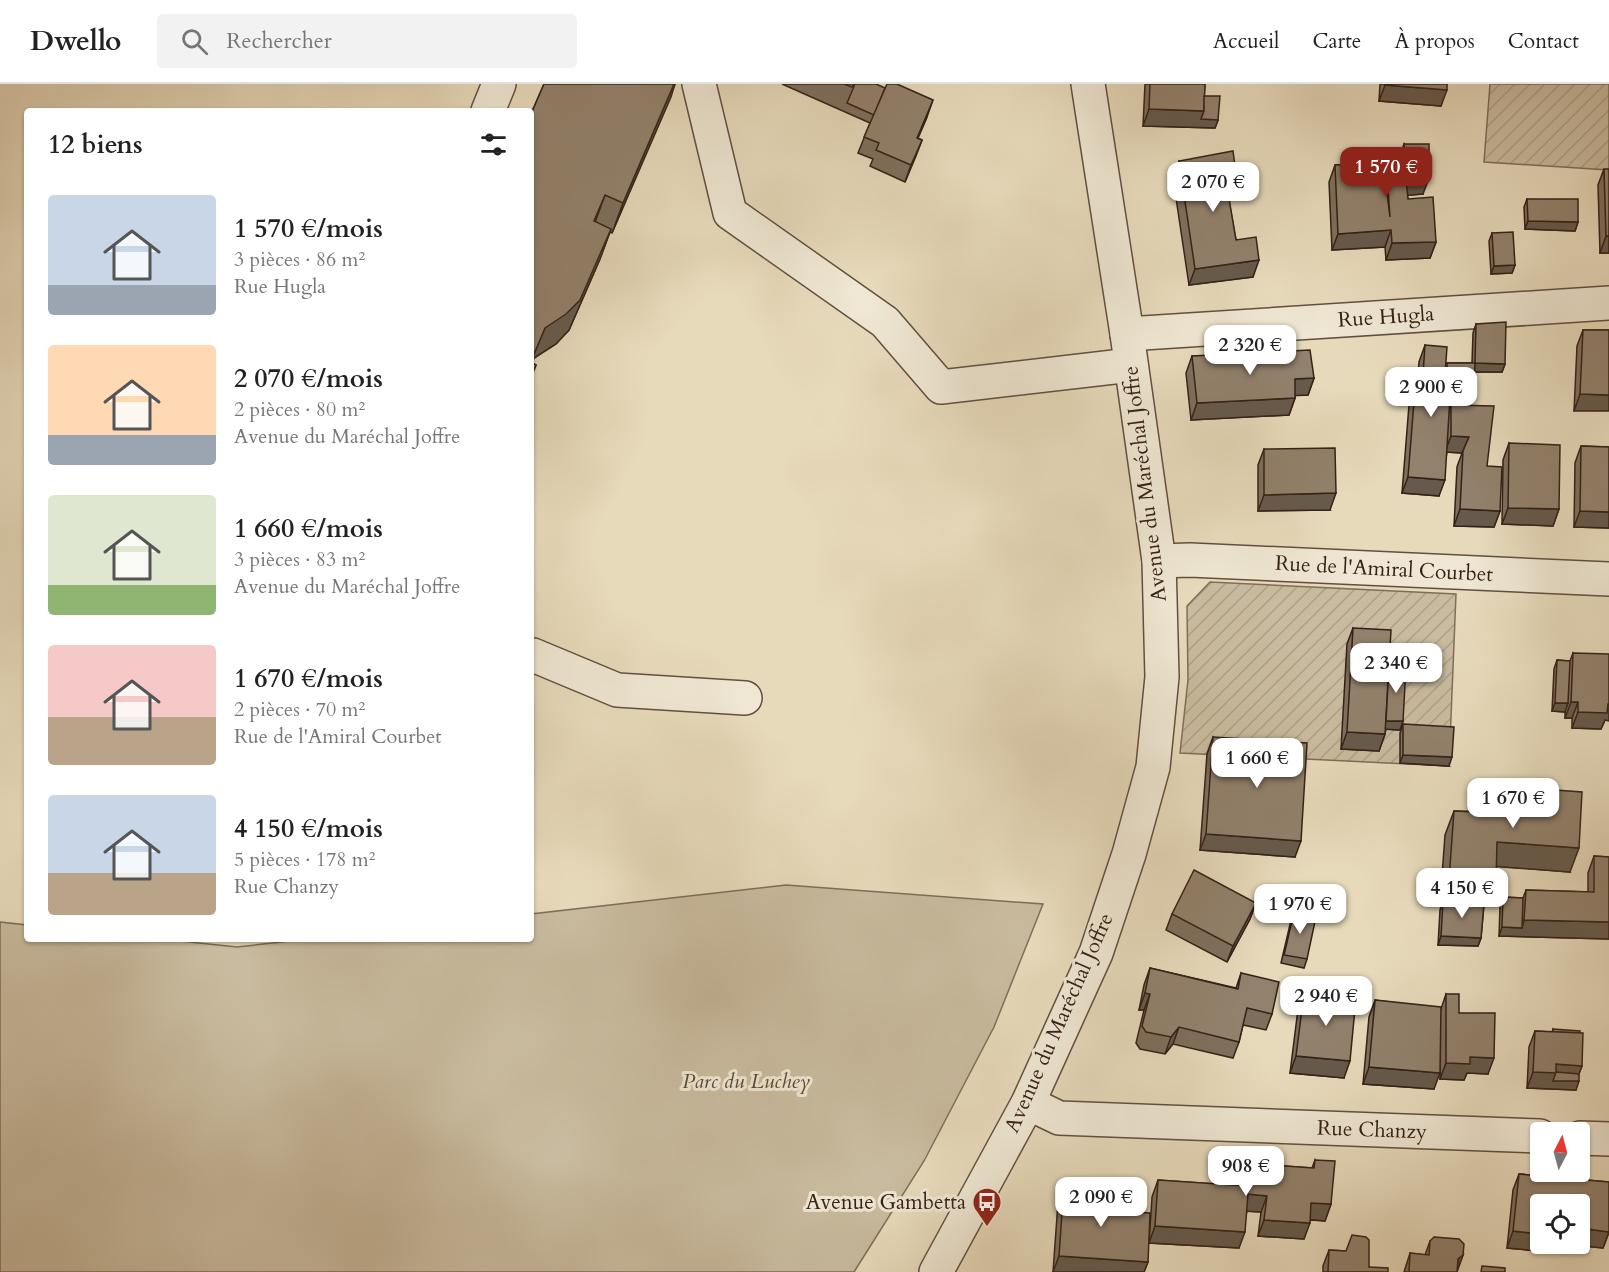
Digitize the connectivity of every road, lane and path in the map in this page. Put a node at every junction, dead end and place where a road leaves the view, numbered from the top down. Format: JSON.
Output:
{"nodes":[{"id":1,"x":499,"y":84,"type":"edge"},
{"id":2,"x":699,"y":84,"type":"edge"},
{"id":3,"x":1088,"y":84,"type":"edge"},
{"id":4,"x":489,"y":108,"type":"edge"},
{"id":5,"x":1609,"y":303,"type":"edge"},
{"id":6,"x":1129,"y":349,"type":"junction"},
{"id":7,"x":1159,"y":561,"type":"junction"},
{"id":8,"x":1609,"y":579,"type":"edge"},
{"id":9,"x":534,"y":655,"type":"edge"},
{"id":10,"x":746,"y":698,"type":"dead end"},
{"id":11,"x":1028,"y":1103,"type":"junction"},
{"id":12,"x":1530,"y":1136,"type":"edge"},
{"id":13,"x":1590,"y":1138,"type":"edge"},
{"id":14,"x":1609,"y":1139,"type":"edge"},
{"id":15,"x":936,"y":1272,"type":"edge"}],
"edges":[{"from":1,"to":4,"type":"street"},
{"from":2,"to":6,"type":"street","name":"Rue Hugla"},
{"from":3,"to":6,"type":"street","name":"Avenue du Maréchal Joffre"},
{"from":5,"to":6,"type":"street","name":"Rue Hugla"},
{"from":6,"to":7,"type":"street","name":"Avenue du Maréchal Joffre"},
{"from":7,"to":8,"type":"street","name":"Rue de l'Amiral Courbet"},
{"from":7,"to":11,"type":"street","name":"Avenue du Maréchal Joffre"},
{"from":9,"to":10,"type":"street"},
{"from":11,"to":12,"type":"street","name":"Rue Chanzy"},
{"from":11,"to":15,"type":"street","name":"Avenue du Maréchal Joffre"},
{"from":13,"to":14,"type":"street"}]}
